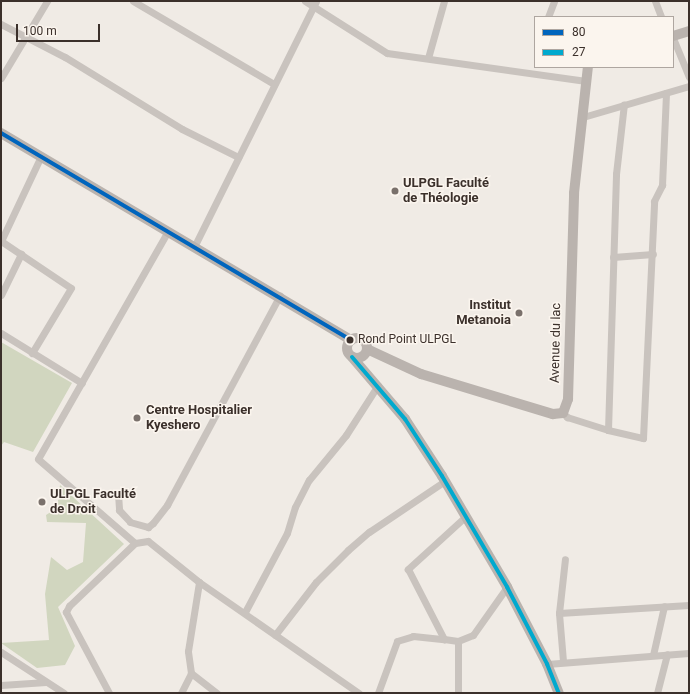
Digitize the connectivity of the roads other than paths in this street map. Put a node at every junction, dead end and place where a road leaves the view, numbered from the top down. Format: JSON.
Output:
{"nodes":[{"id":1,"x":47,"y":1,"type":"edge"},
{"id":2,"x":133,"y":1,"type":"edge"},
{"id":3,"x":305,"y":1,"type":"edge"},
{"id":4,"x":554,"y":1,"type":"edge"},
{"id":5,"x":655,"y":1,"type":"edge"},
{"id":6,"x":442,"y":2,"type":"edge"},
{"id":7,"x":314,"y":4,"type":"edge"},
{"id":8,"x":548,"y":16,"type":"edge"},
{"id":9,"x":661,"y":16,"type":"edge"},
{"id":10,"x":1,"y":24,"type":"edge"},
{"id":11,"x":689,"y":31,"type":"edge"},
{"id":12,"x":26,"y":37,"type":"junction"},
{"id":13,"x":674,"y":37,"type":"edge"},
{"id":14,"x":674,"y":40,"type":"edge"},
{"id":15,"x":428,"y":58,"type":"junction"},
{"id":16,"x":588,"y":68,"type":"edge"},
{"id":17,"x":536,"y":70,"type":"edge"},
{"id":18,"x":689,"y":77,"type":"edge"},
{"id":19,"x":1,"y":78,"type":"edge"},
{"id":20,"x":586,"y":81,"type":"junction"},
{"id":21,"x":274,"y":84,"type":"junction"},
{"id":22,"x":689,"y":86,"type":"edge"},
{"id":23,"x":666,"y":93,"type":"junction"},
{"id":24,"x":624,"y":104,"type":"junction"},
{"id":25,"x":583,"y":117,"type":"junction"},
{"id":26,"x":1,"y":133,"type":"edge"},
{"id":27,"x":41,"y":156,"type":"junction"},
{"id":28,"x":238,"y":157,"type":"junction"},
{"id":29,"x":168,"y":231,"type":"junction"},
{"id":30,"x":1,"y":241,"type":"edge"},
{"id":31,"x":194,"y":245,"type":"junction"},
{"id":32,"x":21,"y":254,"type":"junction"},
{"id":33,"x":653,"y":254,"type":"junction"},
{"id":34,"x":613,"y":257,"type":"junction"},
{"id":35,"x":1,"y":294,"type":"edge"},
{"id":36,"x":280,"y":295,"type":"junction"},
{"id":37,"x":1,"y":334,"type":"edge"},
{"id":38,"x":352,"y":340,"type":"junction"},
{"id":39,"x":367,"y":349,"type":"junction"},
{"id":40,"x":32,"y":353,"type":"junction"},
{"id":41,"x":352,"y":357,"type":"junction"},
{"id":42,"x":82,"y":382,"type":"junction"},
{"id":43,"x":378,"y":386,"type":"junction"},
{"id":44,"x":562,"y":413,"type":"junction"},
{"id":45,"x":608,"y":430,"type":"junction"},
{"id":46,"x":445,"y":481,"type":"junction"},
{"id":47,"x":118,"y":494,"type":"dead end"},
{"id":48,"x":466,"y":516,"type":"junction"},
{"id":49,"x":135,"y":543,"type":"junction"},
{"id":50,"x":565,"y":559,"type":"dead end"},
{"id":51,"x":199,"y":582,"type":"junction"},
{"id":52,"x":507,"y":587,"type":"junction"},
{"id":53,"x":689,"y":605,"type":"edge"},
{"id":54,"x":664,"y":606,"type":"junction"},
{"id":55,"x":245,"y":612,"type":"junction"},
{"id":56,"x":559,"y":613,"type":"junction"},
{"id":57,"x":275,"y":635,"type":"junction"},
{"id":58,"x":444,"y":639,"type":"junction"},
{"id":59,"x":458,"y":641,"type":"junction"},
{"id":60,"x":1,"y":652,"type":"edge"},
{"id":61,"x":689,"y":653,"type":"edge"},
{"id":62,"x":667,"y":654,"type":"junction"},
{"id":63,"x":653,"y":655,"type":"junction"},
{"id":64,"x":563,"y":661,"type":"junction"},
{"id":65,"x":547,"y":664,"type":"junction"},
{"id":66,"x":191,"y":672,"type":"junction"},
{"id":67,"x":46,"y":682,"type":"junction"},
{"id":68,"x":1,"y":684,"type":"edge"},
{"id":69,"x":64,"y":693,"type":"edge"},
{"id":70,"x":109,"y":693,"type":"edge"},
{"id":71,"x":181,"y":693,"type":"edge"},
{"id":72,"x":217,"y":693,"type":"edge"},
{"id":73,"x":359,"y":693,"type":"edge"},
{"id":74,"x":378,"y":693,"type":"edge"},
{"id":75,"x":458,"y":693,"type":"edge"},
{"id":76,"x":559,"y":693,"type":"edge"},
{"id":77,"x":657,"y":693,"type":"edge"}],
"edges":[{"from":1,"to":12,"type":"street"},
{"from":2,"to":21,"type":"street"},
{"from":3,"to":7,"type":"street"},
{"from":4,"to":8,"type":"street"},
{"from":5,"to":9,"type":"street"},
{"from":6,"to":15,"type":"street"},
{"from":7,"to":15,"type":"street"},
{"from":7,"to":21,"type":"street"},
{"from":10,"to":12,"type":"street"},
{"from":11,"to":13,"type":"main road"},
{"from":12,"to":19,"type":"street"},
{"from":12,"to":28,"type":"street"},
{"from":14,"to":18,"type":"street"},
{"from":15,"to":17,"type":"street"},
{"from":16,"to":20,"type":"main road","name":"Avenue du lac"},
{"from":17,"to":20,"type":"street"},
{"from":20,"to":25,"type":"main road","name":"Avenue du lac"},
{"from":21,"to":28,"type":"street"},
{"from":22,"to":23,"type":"street"},
{"from":23,"to":24,"type":"street"},
{"from":23,"to":33,"type":"street"},
{"from":24,"to":25,"type":"street"},
{"from":24,"to":34,"type":"street"},
{"from":25,"to":44,"type":"main road","name":"Avenue du lac"},
{"from":26,"to":27,"type":"main road"},
{"from":27,"to":29,"type":"main road"},
{"from":27,"to":30,"type":"street"},
{"from":28,"to":31,"type":"street"},
{"from":29,"to":31,"type":"main road"},
{"from":29,"to":42,"type":"street"},
{"from":30,"to":32,"type":"street"},
{"from":31,"to":36,"type":"main road"},
{"from":32,"to":35,"type":"street"},
{"from":32,"to":40,"type":"street"},
{"from":33,"to":34,"type":"street"},
{"from":33,"to":45,"type":"street"},
{"from":34,"to":45,"type":"street"},
{"from":36,"to":38,"type":"main road"},
{"from":36,"to":47,"type":"street"},
{"from":37,"to":40,"type":"street"},
{"from":38,"to":39,"type":"main road"},
{"from":38,"to":41,"type":"main road"},
{"from":39,"to":41,"type":"main road"},
{"from":39,"to":44,"type":"main road"},
{"from":40,"to":42,"type":"street"},
{"from":41,"to":43,"type":"main road"},
{"from":42,"to":49,"type":"street"},
{"from":43,"to":46,"type":"main road"},
{"from":43,"to":55,"type":"street"},
{"from":44,"to":45,"type":"street"},
{"from":46,"to":48,"type":"main road"},
{"from":46,"to":57,"type":"street"},
{"from":48,"to":52,"type":"main road"},
{"from":48,"to":58,"type":"street"},
{"from":49,"to":51,"type":"street"},
{"from":49,"to":70,"type":"street"},
{"from":50,"to":56,"type":"street"},
{"from":51,"to":55,"type":"street"},
{"from":51,"to":66,"type":"street"},
{"from":52,"to":59,"type":"street"},
{"from":52,"to":65,"type":"main road"},
{"from":53,"to":54,"type":"street"},
{"from":54,"to":56,"type":"street"},
{"from":54,"to":63,"type":"street"},
{"from":55,"to":57,"type":"street"},
{"from":56,"to":64,"type":"street"},
{"from":57,"to":73,"type":"street"},
{"from":58,"to":59,"type":"street"},
{"from":58,"to":74,"type":"street"},
{"from":59,"to":75,"type":"street"},
{"from":60,"to":67,"type":"street"},
{"from":61,"to":62,"type":"street"},
{"from":62,"to":63,"type":"street"},
{"from":62,"to":77,"type":"street"},
{"from":63,"to":64,"type":"street"},
{"from":64,"to":65,"type":"street"},
{"from":65,"to":76,"type":"main road"},
{"from":66,"to":71,"type":"street"},
{"from":66,"to":72,"type":"street"},
{"from":67,"to":68,"type":"street"},
{"from":67,"to":69,"type":"street"}]}
